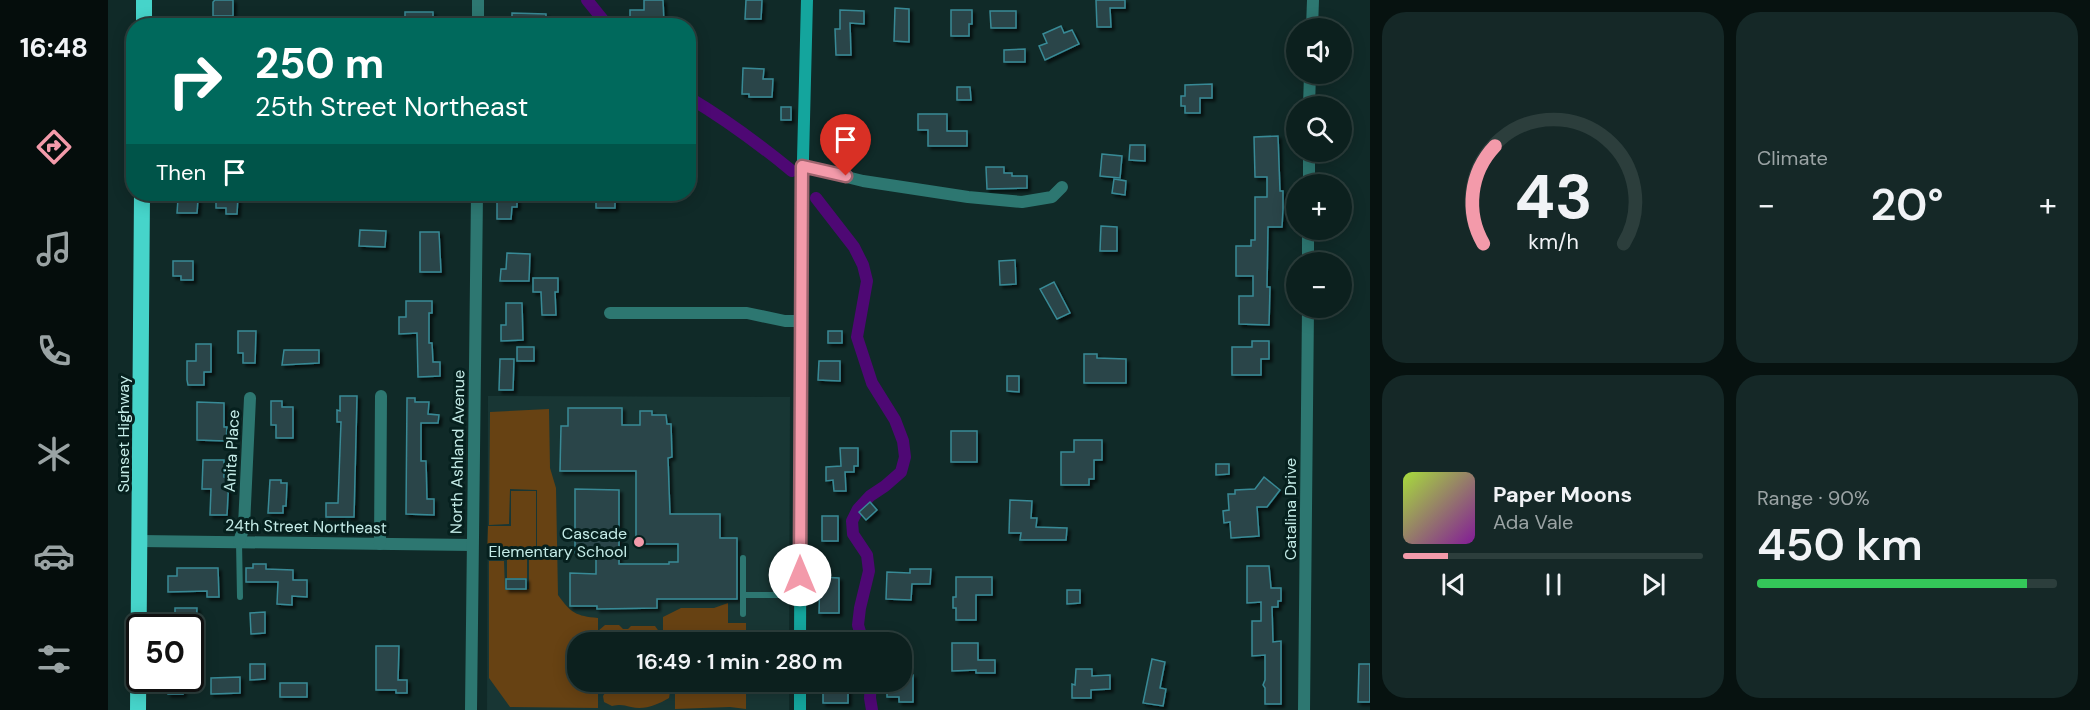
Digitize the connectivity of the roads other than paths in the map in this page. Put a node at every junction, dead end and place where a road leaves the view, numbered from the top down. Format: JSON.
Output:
{"nodes":[{"id":1,"x":144,"y":0,"type":"edge"},
{"id":2,"x":478,"y":0,"type":"edge"},
{"id":3,"x":807,"y":0,"type":"edge"},
{"id":4,"x":1313,"y":0,"type":"edge"},
{"id":5,"x":144,"y":18,"type":"edge"},
{"id":6,"x":478,"y":18,"type":"edge"},
{"id":7,"x":1312,"y":18,"type":"edge"},
{"id":8,"x":802,"y":166,"type":"junction"},
{"id":9,"x":1062,"y":187,"type":"dead end"},
{"id":10,"x":142,"y":201,"type":"edge"},
{"id":11,"x":477,"y":201,"type":"edge"},
{"id":12,"x":610,"y":313,"type":"dead end"},
{"id":13,"x":1308,"y":318,"type":"edge"},
{"id":14,"x":801,"y":321,"type":"junction"},
{"id":15,"x":381,"y":396,"type":"dead end"},
{"id":16,"x":250,"y":398,"type":"dead end"},
{"id":17,"x":140,"y":541,"type":"junction"},
{"id":18,"x":239,"y":542,"type":"junction"},
{"id":19,"x":380,"y":544,"type":"junction"},
{"id":20,"x":472,"y":545,"type":"junction"},
{"id":21,"x":743,"y":558,"type":"dead end"},
{"id":22,"x":800,"y":595,"type":"junction"},
{"id":23,"x":743,"y":596,"type":"junction"},
{"id":24,"x":240,"y":597,"type":"dead end"},
{"id":25,"x":743,"y":614,"type":"dead end"},
{"id":26,"x":800,"y":632,"type":"edge"},
{"id":27,"x":800,"y":692,"type":"edge"},
{"id":28,"x":138,"y":710,"type":"edge"},
{"id":29,"x":471,"y":710,"type":"edge"},
{"id":30,"x":800,"y":710,"type":"edge"},
{"id":31,"x":1304,"y":710,"type":"edge"}],
"edges":[{"from":1,"to":5,"type":"highway"},
{"from":2,"to":6,"type":"street"},
{"from":3,"to":8,"type":"main road"},
{"from":4,"to":7,"type":"street"},
{"from":8,"to":9,"type":"street"},
{"from":8,"to":14,"type":"main road"},
{"from":10,"to":17,"type":"highway","name":"Sunset Highway"},
{"from":11,"to":20,"type":"street","name":"North Ashland Avenue"},
{"from":12,"to":14,"type":"street"},
{"from":13,"to":31,"type":"street","name":"Catalina Drive"},
{"from":14,"to":22,"type":"main road"},
{"from":15,"to":19,"type":"street"},
{"from":16,"to":18,"type":"street","name":"Anita Place"},
{"from":17,"to":18,"type":"street","name":"24th Street Northeast"},
{"from":17,"to":28,"type":"highway","name":"Sunset Highway"},
{"from":18,"to":19,"type":"street","name":"24th Street Northeast"},
{"from":18,"to":24,"type":"lane"},
{"from":19,"to":20,"type":"street","name":"24th Street Northeast"},
{"from":20,"to":29,"type":"street","name":"North Ashland Avenue"},
{"from":21,"to":23,"type":"lane"},
{"from":22,"to":23,"type":"lane"},
{"from":22,"to":26,"type":"main road"},
{"from":23,"to":25,"type":"lane"},
{"from":27,"to":30,"type":"main road"}]}
